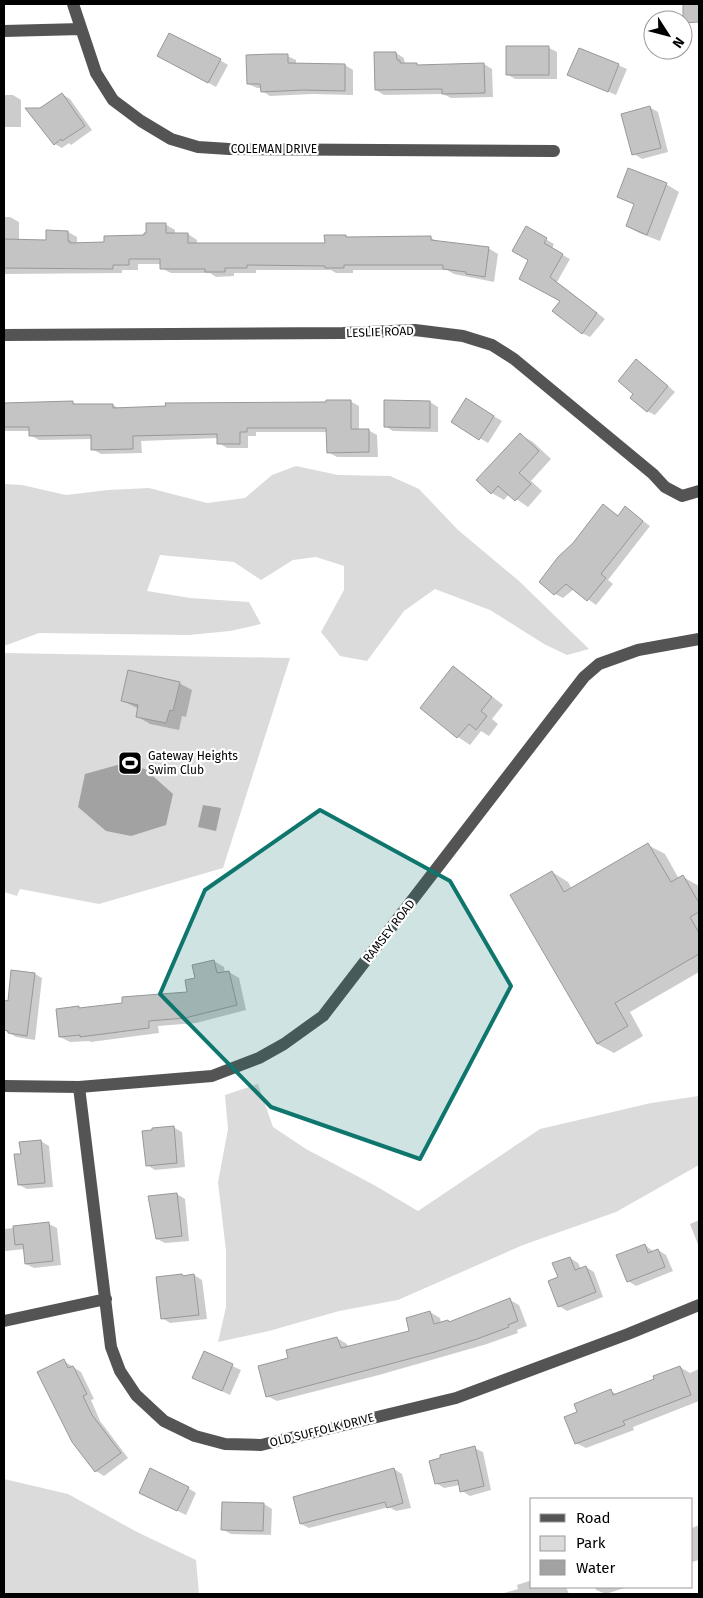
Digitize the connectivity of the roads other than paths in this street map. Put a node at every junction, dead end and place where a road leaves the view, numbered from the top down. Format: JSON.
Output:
{"nodes":[{"id":1,"x":73,"y":4,"type":"edge"},
{"id":2,"x":81,"y":29,"type":"junction"},
{"id":3,"x":4,"y":31,"type":"edge"},
{"id":4,"x":554,"y":151,"type":"dead end"},
{"id":5,"x":4,"y":335,"type":"edge"},
{"id":6,"x":699,"y":491,"type":"edge"},
{"id":7,"x":699,"y":639,"type":"edge"},
{"id":8,"x":4,"y":1086,"type":"edge"},
{"id":9,"x":79,"y":1088,"type":"junction"},
{"id":10,"x":106,"y":1300,"type":"junction"},
{"id":11,"x":699,"y":1305,"type":"edge"},
{"id":12,"x":4,"y":1321,"type":"edge"}],
"edges":[{"from":1,"to":2,"type":"street","name":"COLEMAN DRIVE"},
{"from":2,"to":3,"type":"street"},
{"from":2,"to":4,"type":"street","name":"COLEMAN DRIVE"},
{"from":5,"to":6,"type":"street","name":"LESLIE ROAD"},
{"from":7,"to":9,"type":"street","name":"RAMSEY ROAD"},
{"from":8,"to":9,"type":"street","name":"RAMSEY ROAD"},
{"from":9,"to":10,"type":"street","name":"OLD SUFFOLK DRIVE"},
{"from":10,"to":11,"type":"street","name":"OLD SUFFOLK DRIVE"},
{"from":10,"to":12,"type":"street"}]}
